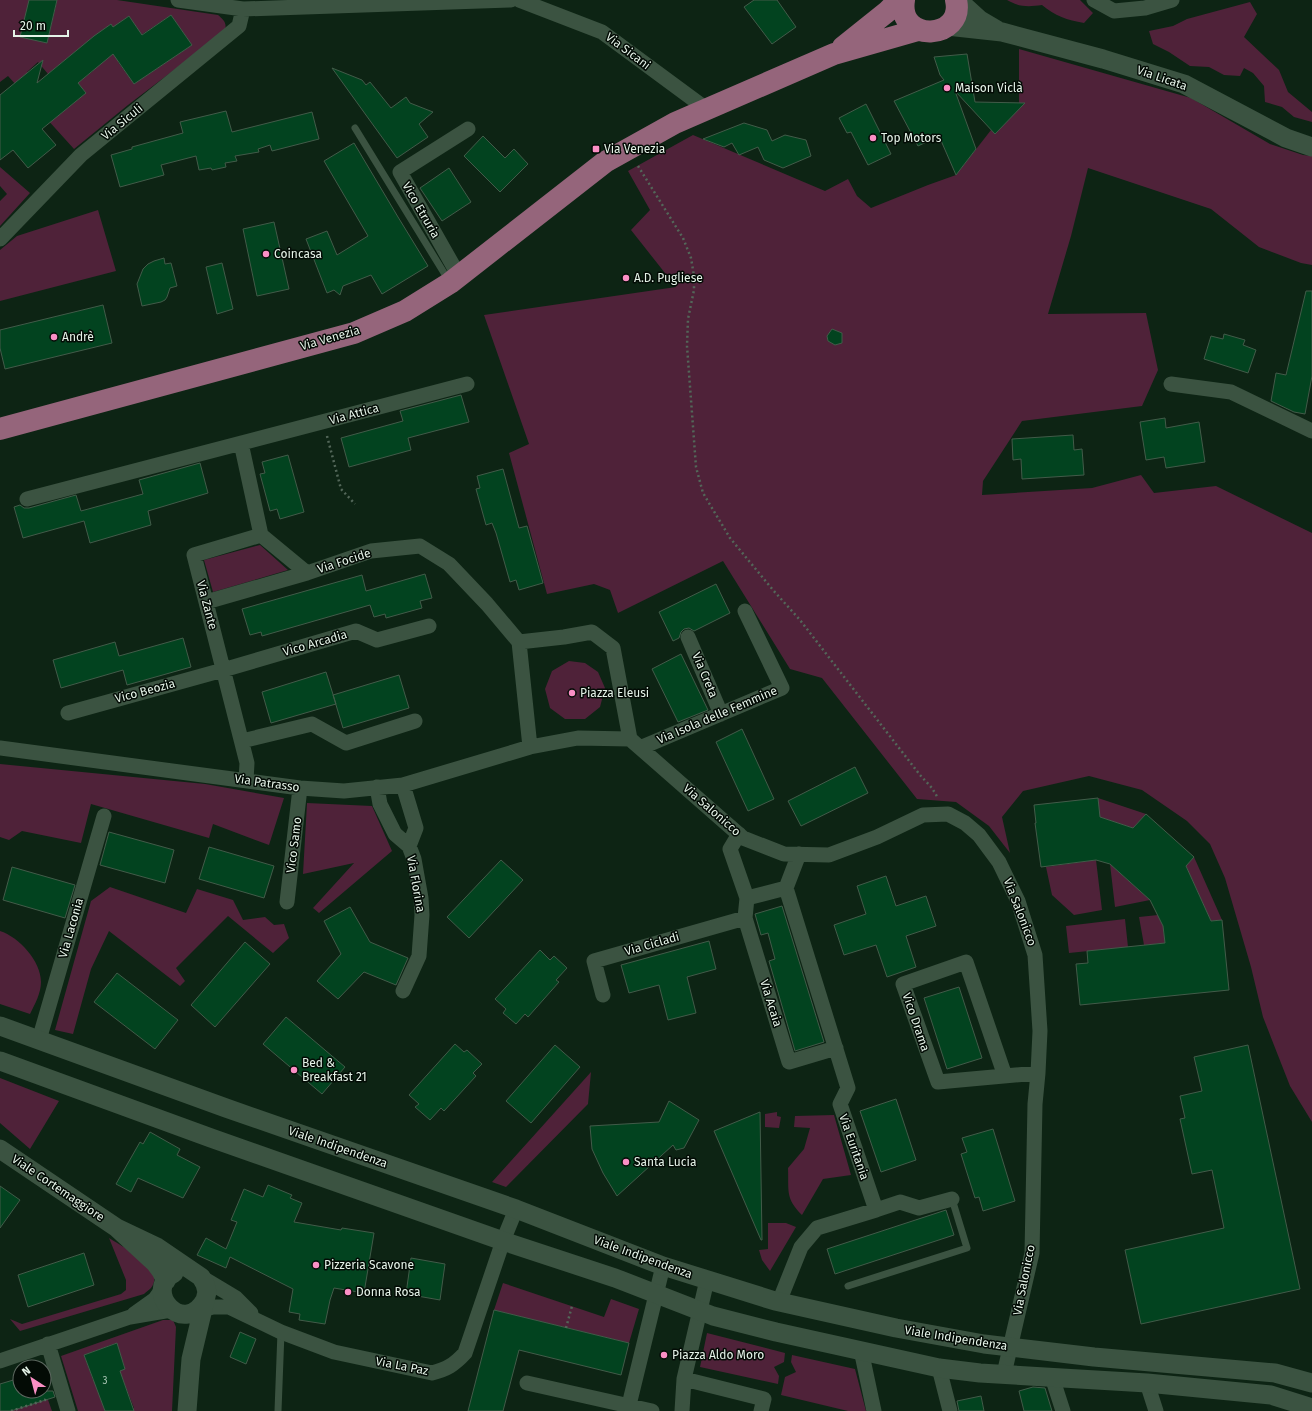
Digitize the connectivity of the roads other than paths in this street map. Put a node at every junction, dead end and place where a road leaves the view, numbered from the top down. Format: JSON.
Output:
{"nodes":[{"id":1,"x":178,"y":0,"type":"edge"},
{"id":2,"x":511,"y":0,"type":"edge"},
{"id":3,"x":519,"y":0,"type":"edge"},
{"id":4,"x":899,"y":0,"type":"edge"},
{"id":5,"x":904,"y":0,"type":"edge"},
{"id":6,"x":957,"y":0,"type":"edge"},
{"id":7,"x":1094,"y":0,"type":"edge"},
{"id":8,"x":1172,"y":0,"type":"edge"},
{"id":9,"x":243,"y":9,"type":"junction"},
{"id":10,"x":947,"y":26,"type":"junction"},
{"id":11,"x":918,"y":30,"type":"junction"},
{"id":12,"x":1002,"y":32,"type":"junction"},
{"id":13,"x":834,"y":54,"type":"junction"},
{"id":14,"x":705,"y":108,"type":"junction"},
{"id":15,"x":355,"y":128,"type":"dead end"},
{"id":16,"x":468,"y":128,"type":"dead end"},
{"id":17,"x":1312,"y":147,"type":"edge"},
{"id":18,"x":0,"y":239,"type":"edge"},
{"id":19,"x":454,"y":279,"type":"junction"},
{"id":20,"x":467,"y":384,"type":"dead end"},
{"id":21,"x":1171,"y":384,"type":"dead end"},
{"id":22,"x":0,"y":429,"type":"edge"},
{"id":23,"x":1312,"y":431,"type":"edge"},
{"id":24,"x":240,"y":443,"type":"junction"},
{"id":25,"x":27,"y":499,"type":"dead end"},
{"id":26,"x":261,"y":535,"type":"junction"},
{"id":27,"x":307,"y":573,"type":"junction"},
{"id":28,"x":206,"y":602,"type":"junction"},
{"id":29,"x":745,"y":611,"type":"dead end"},
{"id":30,"x":430,"y":626,"type":"dead end"},
{"id":31,"x":688,"y":637,"type":"dead end"},
{"id":32,"x":519,"y":642,"type":"junction"},
{"id":33,"x":223,"y":670,"type":"junction"},
{"id":34,"x":68,"y":713,"type":"dead end"},
{"id":35,"x":722,"y":714,"type":"junction"},
{"id":36,"x":415,"y":721,"type":"dead end"},
{"id":37,"x":242,"y":741,"type":"junction"},
{"id":38,"x":635,"y":744,"type":"junction"},
{"id":39,"x":530,"y":747,"type":"junction"},
{"id":40,"x":0,"y":748,"type":"edge"},
{"id":41,"x":246,"y":780,"type":"junction"},
{"id":42,"x":403,"y":785,"type":"junction"},
{"id":43,"x":300,"y":788,"type":"junction"},
{"id":44,"x":377,"y":788,"type":"junction"},
{"id":45,"x":104,"y":816,"type":"dead end"},
{"id":46,"x":739,"y":834,"type":"junction"},
{"id":47,"x":409,"y":846,"type":"junction"},
{"id":48,"x":799,"y":854,"type":"junction"},
{"id":49,"x":786,"y":888,"type":"junction"},
{"id":50,"x":748,"y":898,"type":"junction"},
{"id":51,"x":287,"y":902,"type":"dead end"},
{"id":52,"x":745,"y":918,"type":"junction"},
{"id":53,"x":403,"y":991,"type":"dead end"},
{"id":54,"x":603,"y":995,"type":"dead end"},
{"id":55,"x":0,"y":1026,"type":"edge"},
{"id":56,"x":39,"y":1040,"type":"junction"},
{"id":57,"x":836,"y":1048,"type":"junction"},
{"id":58,"x":0,"y":1061,"type":"edge"},
{"id":59,"x":1038,"y":1073,"type":"junction"},
{"id":60,"x":1005,"y":1076,"type":"junction"},
{"id":61,"x":0,"y":1149,"type":"edge"},
{"id":62,"x":952,"y":1199,"type":"joint"},
{"id":63,"x":516,"y":1209,"type":"junction"},
{"id":64,"x":876,"y":1210,"type":"junction"},
{"id":65,"x":117,"y":1228,"type":"junction"},
{"id":66,"x":503,"y":1241,"type":"junction"},
{"id":67,"x":663,"y":1266,"type":"junction"},
{"id":68,"x":198,"y":1275,"type":"junction"},
{"id":69,"x":707,"y":1280,"type":"junction"},
{"id":70,"x":164,"y":1284,"type":"junction"},
{"id":71,"x":848,"y":1286,"type":"dead end"},
{"id":72,"x":656,"y":1294,"type":"junction"},
{"id":73,"x":778,"y":1302,"type":"junction"},
{"id":74,"x":190,"y":1309,"type":"junction"},
{"id":75,"x":700,"y":1311,"type":"junction"},
{"id":76,"x":130,"y":1317,"type":"junction"},
{"id":77,"x":259,"y":1321,"type":"junction"},
{"id":78,"x":281,"y":1332,"type":"junction"},
{"id":79,"x":48,"y":1344,"type":"junction"},
{"id":80,"x":1010,"y":1348,"type":"junction"},
{"id":81,"x":861,"y":1350,"type":"junction"},
{"id":82,"x":0,"y":1361,"type":"edge"},
{"id":83,"x":939,"y":1368,"type":"junction"},
{"id":84,"x":1004,"y":1374,"type":"junction"},
{"id":85,"x":1052,"y":1377,"type":"junction"},
{"id":86,"x":684,"y":1380,"type":"junction"},
{"id":87,"x":527,"y":1383,"type":"dead end"},
{"id":88,"x":1312,"y":1383,"type":"edge"},
{"id":89,"x":1147,"y":1384,"type":"junction"},
{"id":90,"x":624,"y":1404,"type":"junction"},
{"id":91,"x":1312,"y":1408,"type":"edge"},
{"id":92,"x":68,"y":1411,"type":"edge"},
{"id":93,"x":187,"y":1411,"type":"edge"},
{"id":94,"x":278,"y":1411,"type":"edge"},
{"id":95,"x":648,"y":1411,"type":"edge"},
{"id":96,"x":682,"y":1411,"type":"edge"},
{"id":97,"x":761,"y":1411,"type":"edge"},
{"id":98,"x":874,"y":1411,"type":"edge"},
{"id":99,"x":950,"y":1411,"type":"edge"},
{"id":100,"x":1063,"y":1411,"type":"edge"},
{"id":101,"x":1156,"y":1411,"type":"edge"}],
"edges":[{"from":1,"to":9,"type":"street"},
{"from":2,"to":9,"type":"street"},
{"from":3,"to":14,"type":"street","name":"Via Sicani"},
{"from":4,"to":13,"type":"main road"},
{"from":5,"to":11,"type":"main road"},
{"from":6,"to":10,"type":"main road"},
{"from":6,"to":12,"type":"street"},
{"from":7,"to":8,"type":"street"},
{"from":9,"to":18,"type":"street","name":"Via Siculi"},
{"from":10,"to":11,"type":"main road"},
{"from":10,"to":12,"type":"street"},
{"from":11,"to":13,"type":"main road"},
{"from":12,"to":17,"type":"street","name":"Via Licata"},
{"from":13,"to":14,"type":"main road","name":"Via Venezia"},
{"from":14,"to":19,"type":"main road","name":"Via Venezia"},
{"from":15,"to":19,"type":"lane"},
{"from":16,"to":19,"type":"street","name":"Vico Etruria"},
{"from":19,"to":22,"type":"main road","name":"Via Venezia"},
{"from":20,"to":24,"type":"street","name":"Via Attica"},
{"from":21,"to":23,"type":"street"},
{"from":24,"to":25,"type":"street","name":"Via Attica"},
{"from":24,"to":26,"type":"street"},
{"from":26,"to":27,"type":"street"},
{"from":26,"to":28,"type":"street","name":"Via Zante"},
{"from":27,"to":28,"type":"street","name":"Via Focide"},
{"from":27,"to":32,"type":"street","name":"Via Focide"},
{"from":28,"to":33,"type":"street","name":"Via Zante"},
{"from":29,"to":35,"type":"street","name":"Via Isola delle Femmine"},
{"from":30,"to":33,"type":"street","name":"Vico Arcadia"},
{"from":31,"to":35,"type":"street","name":"Via Creta"},
{"from":32,"to":38,"type":"street"},
{"from":32,"to":39,"type":"street"},
{"from":33,"to":34,"type":"street","name":"Vico Beozia"},
{"from":33,"to":37,"type":"street","name":"Via Zante"},
{"from":35,"to":38,"type":"street","name":"Via Isola delle Femmine"},
{"from":36,"to":37,"type":"street"},
{"from":37,"to":41,"type":"street","name":"Via Zante"},
{"from":38,"to":39,"type":"street"},
{"from":38,"to":46,"type":"street","name":"Via Salonicco"},
{"from":39,"to":42,"type":"street","name":"Via Patrasso"},
{"from":40,"to":41,"type":"street","name":"Via Patrasso"},
{"from":41,"to":43,"type":"street","name":"Via Patrasso"},
{"from":42,"to":44,"type":"street","name":"Via Patrasso"},
{"from":42,"to":47,"type":"street","name":"Via Florina"},
{"from":43,"to":44,"type":"street","name":"Via Patrasso"},
{"from":43,"to":51,"type":"street","name":"Vico Samo"},
{"from":44,"to":47,"type":"street","name":"Via Florina"},
{"from":45,"to":56,"type":"street","name":"Via Laconia"},
{"from":46,"to":48,"type":"street","name":"Via Salonicco"},
{"from":46,"to":50,"type":"street","name":"Via Acaia"},
{"from":47,"to":53,"type":"street","name":"Via Florina"},
{"from":48,"to":49,"type":"street"},
{"from":48,"to":59,"type":"street","name":"Via Salonicco"},
{"from":49,"to":50,"type":"street"},
{"from":49,"to":57,"type":"street","name":"Via Euritania"},
{"from":50,"to":52,"type":"street","name":"Via Acaia"},
{"from":52,"to":54,"type":"street","name":"Via Cicladi"},
{"from":52,"to":57,"type":"street","name":"Via Acaia"},
{"from":55,"to":56,"type":"street","name":"Viale Indipendenza"},
{"from":56,"to":63,"type":"street","name":"Viale Indipendenza"},
{"from":57,"to":64,"type":"street","name":"Via Euritania"},
{"from":58,"to":66,"type":"street"},
{"from":59,"to":60,"type":"street","name":"Vico Drama"},
{"from":59,"to":80,"type":"street","name":"Via Salonicco"},
{"from":60,"to":60,"type":"street","name":"Vico Drama"},
{"from":61,"to":65,"type":"street","name":"Viale Cortemaggiore"},
{"from":62,"to":64,"type":"street"},
{"from":62,"to":71,"type":"lane"},
{"from":63,"to":66,"type":"street","name":"Via La Paz"},
{"from":63,"to":67,"type":"street","name":"Viale Indipendenza"},
{"from":64,"to":73,"type":"street"},
{"from":65,"to":68,"type":"street"},
{"from":65,"to":70,"type":"street"},
{"from":66,"to":72,"type":"street"},
{"from":66,"to":78,"type":"street","name":"Via La Paz"},
{"from":67,"to":69,"type":"street","name":"Viale Indipendenza"},
{"from":67,"to":72,"type":"street"},
{"from":68,"to":70,"type":"street"},
{"from":68,"to":74,"type":"street"},
{"from":68,"to":77,"type":"street"},
{"from":69,"to":73,"type":"street","name":"Viale Indipendenza"},
{"from":69,"to":75,"type":"street"},
{"from":70,"to":74,"type":"street"},
{"from":70,"to":76,"type":"street"},
{"from":72,"to":75,"type":"street"},
{"from":72,"to":90,"type":"street"},
{"from":73,"to":80,"type":"street","name":"Viale Indipendenza"},
{"from":74,"to":76,"type":"street","name":"Via La Paz"},
{"from":74,"to":77,"type":"street","name":"Via La Paz"},
{"from":74,"to":93,"type":"street"},
{"from":75,"to":81,"type":"street"},
{"from":75,"to":86,"type":"street"},
{"from":76,"to":79,"type":"street"},
{"from":77,"to":78,"type":"street","name":"Via La Paz"},
{"from":78,"to":94,"type":"lane"},
{"from":79,"to":82,"type":"street"},
{"from":79,"to":92,"type":"street"},
{"from":80,"to":84,"type":"street","name":"Via Salonicco"},
{"from":80,"to":88,"type":"street","name":"Viale Indipendenza"},
{"from":81,"to":83,"type":"street"},
{"from":81,"to":98,"type":"street"},
{"from":83,"to":84,"type":"street"},
{"from":83,"to":99,"type":"street"},
{"from":84,"to":85,"type":"street"},
{"from":85,"to":89,"type":"street"},
{"from":85,"to":100,"type":"street"},
{"from":86,"to":96,"type":"street"},
{"from":86,"to":97,"type":"street"},
{"from":87,"to":90,"type":"street"},
{"from":89,"to":91,"type":"street"},
{"from":89,"to":101,"type":"street"},
{"from":90,"to":95,"type":"street"}]}
